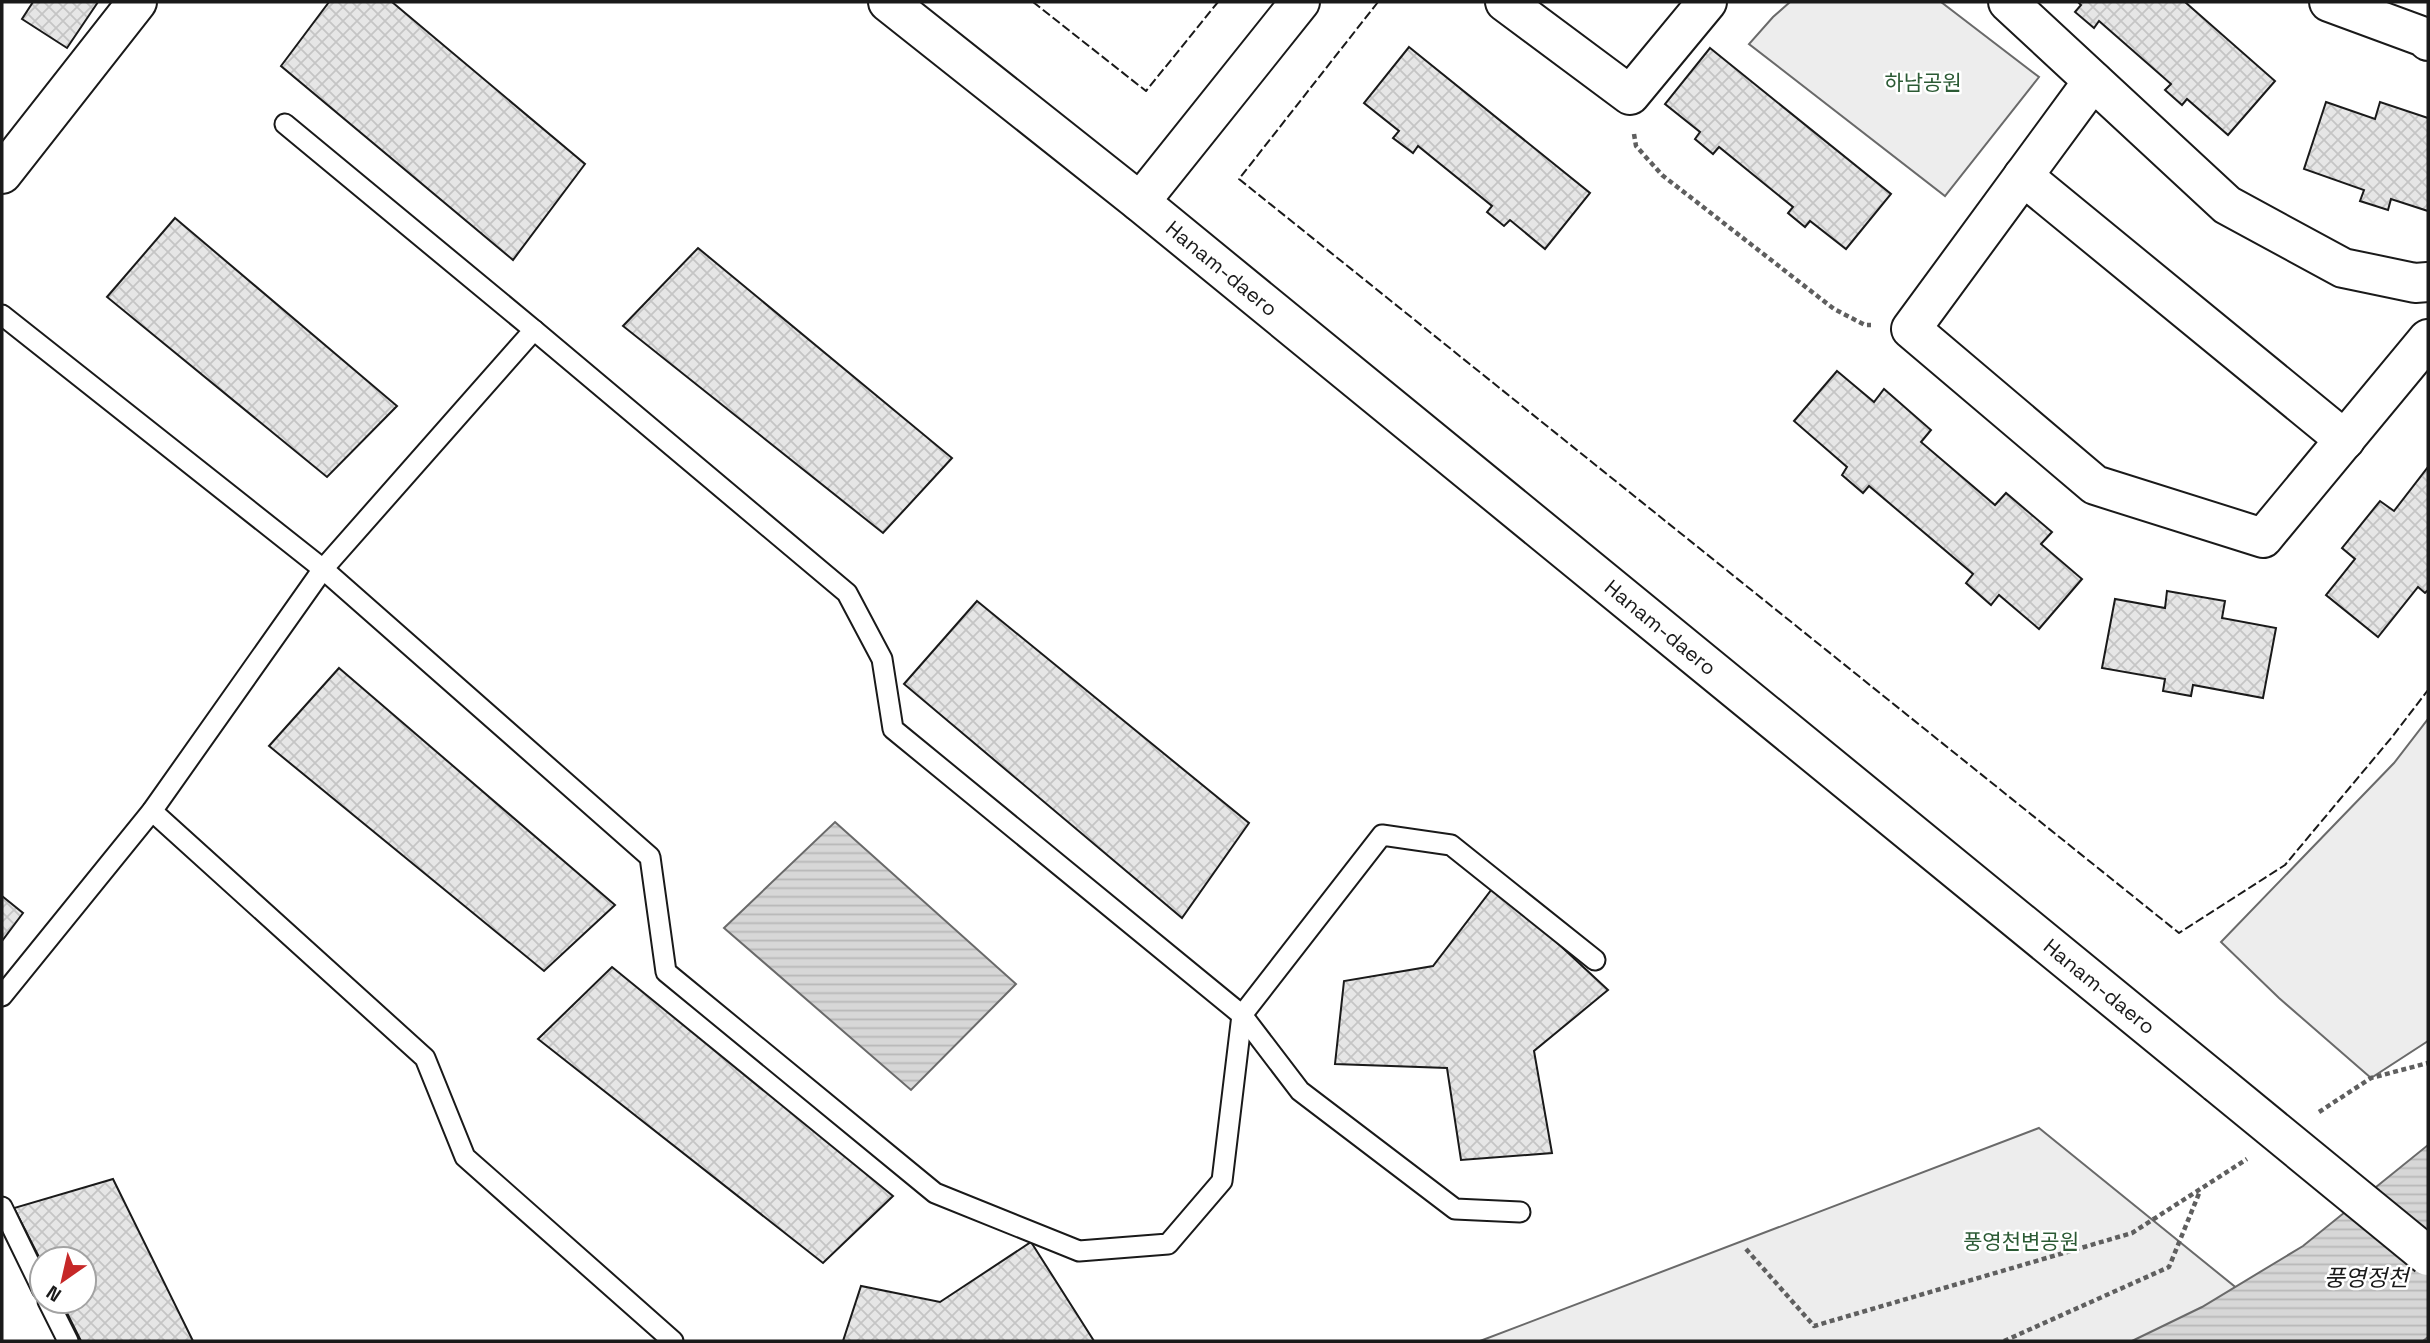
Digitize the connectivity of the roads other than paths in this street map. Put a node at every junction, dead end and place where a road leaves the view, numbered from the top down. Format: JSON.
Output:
{"nodes":[{"id":1,"x":136,"y":2,"type":"edge"},
{"id":2,"x":888,"y":2,"type":"edge"},
{"id":3,"x":1300,"y":2,"type":"edge"},
{"id":4,"x":1505,"y":2,"type":"edge"},
{"id":5,"x":1707,"y":2,"type":"edge"},
{"id":6,"x":2008,"y":2,"type":"edge"},
{"id":7,"x":2329,"y":2,"type":"edge"},
{"id":8,"x":2427,"y":37,"type":"edge"},
{"id":9,"x":2094,"y":81,"type":"junction"},
{"id":10,"x":285,"y":124,"type":"dead end"},
{"id":11,"x":2,"y":174,"type":"edge"},
{"id":12,"x":2023,"y":176,"type":"junction"},
{"id":13,"x":1140,"y":202,"type":"junction"},
{"id":14,"x":2428,"y":282,"type":"edge"},
{"id":15,"x":2,"y":315,"type":"edge"},
{"id":16,"x":534,"y":330,"type":"junction"},
{"id":17,"x":2428,"y":340,"type":"edge"},
{"id":18,"x":2345,"y":440,"type":"junction"},
{"id":19,"x":323,"y":569,"type":"junction"},
{"id":20,"x":152,"y":811,"type":"junction"},
{"id":21,"x":1595,"y":960,"type":"dead end"},
{"id":22,"x":2,"y":996,"type":"edge"},
{"id":23,"x":1242,"y":1015,"type":"junction"},
{"id":24,"x":2,"y":1207,"type":"edge"},
{"id":25,"x":1520,"y":1212,"type":"dead end"},
{"id":26,"x":2428,"y":1256,"type":"edge"},
{"id":27,"x":28,"y":1260,"type":"edge"},
{"id":28,"x":55,"y":1315,"type":"edge"},
{"id":29,"x":68,"y":1341,"type":"edge"},
{"id":30,"x":673,"y":1341,"type":"edge"}],
"edges":[{"from":1,"to":11,"type":"street"},
{"from":2,"to":13,"type":"street","name":"Hanam-daero"},
{"from":3,"to":13,"type":"street"},
{"from":4,"to":5,"type":"street"},
{"from":6,"to":9,"type":"street"},
{"from":7,"to":8,"type":"street"},
{"from":9,"to":12,"type":"street"},
{"from":9,"to":14,"type":"street"},
{"from":10,"to":16,"type":"lane"},
{"from":12,"to":18,"type":"street"},
{"from":12,"to":18,"type":"street"},
{"from":13,"to":26,"type":"street","name":"Hanam-daero","bridge":true},
{"from":15,"to":19,"type":"lane"},
{"from":16,"to":19,"type":"lane"},
{"from":16,"to":23,"type":"lane"},
{"from":17,"to":18,"type":"street"},
{"from":19,"to":20,"type":"lane"},
{"from":19,"to":23,"type":"lane"},
{"from":20,"to":22,"type":"lane"},
{"from":20,"to":30,"type":"lane"},
{"from":21,"to":23,"type":"lane"},
{"from":23,"to":25,"type":"lane"},
{"from":24,"to":27,"type":"lane"},
{"from":28,"to":29,"type":"lane"}]}
